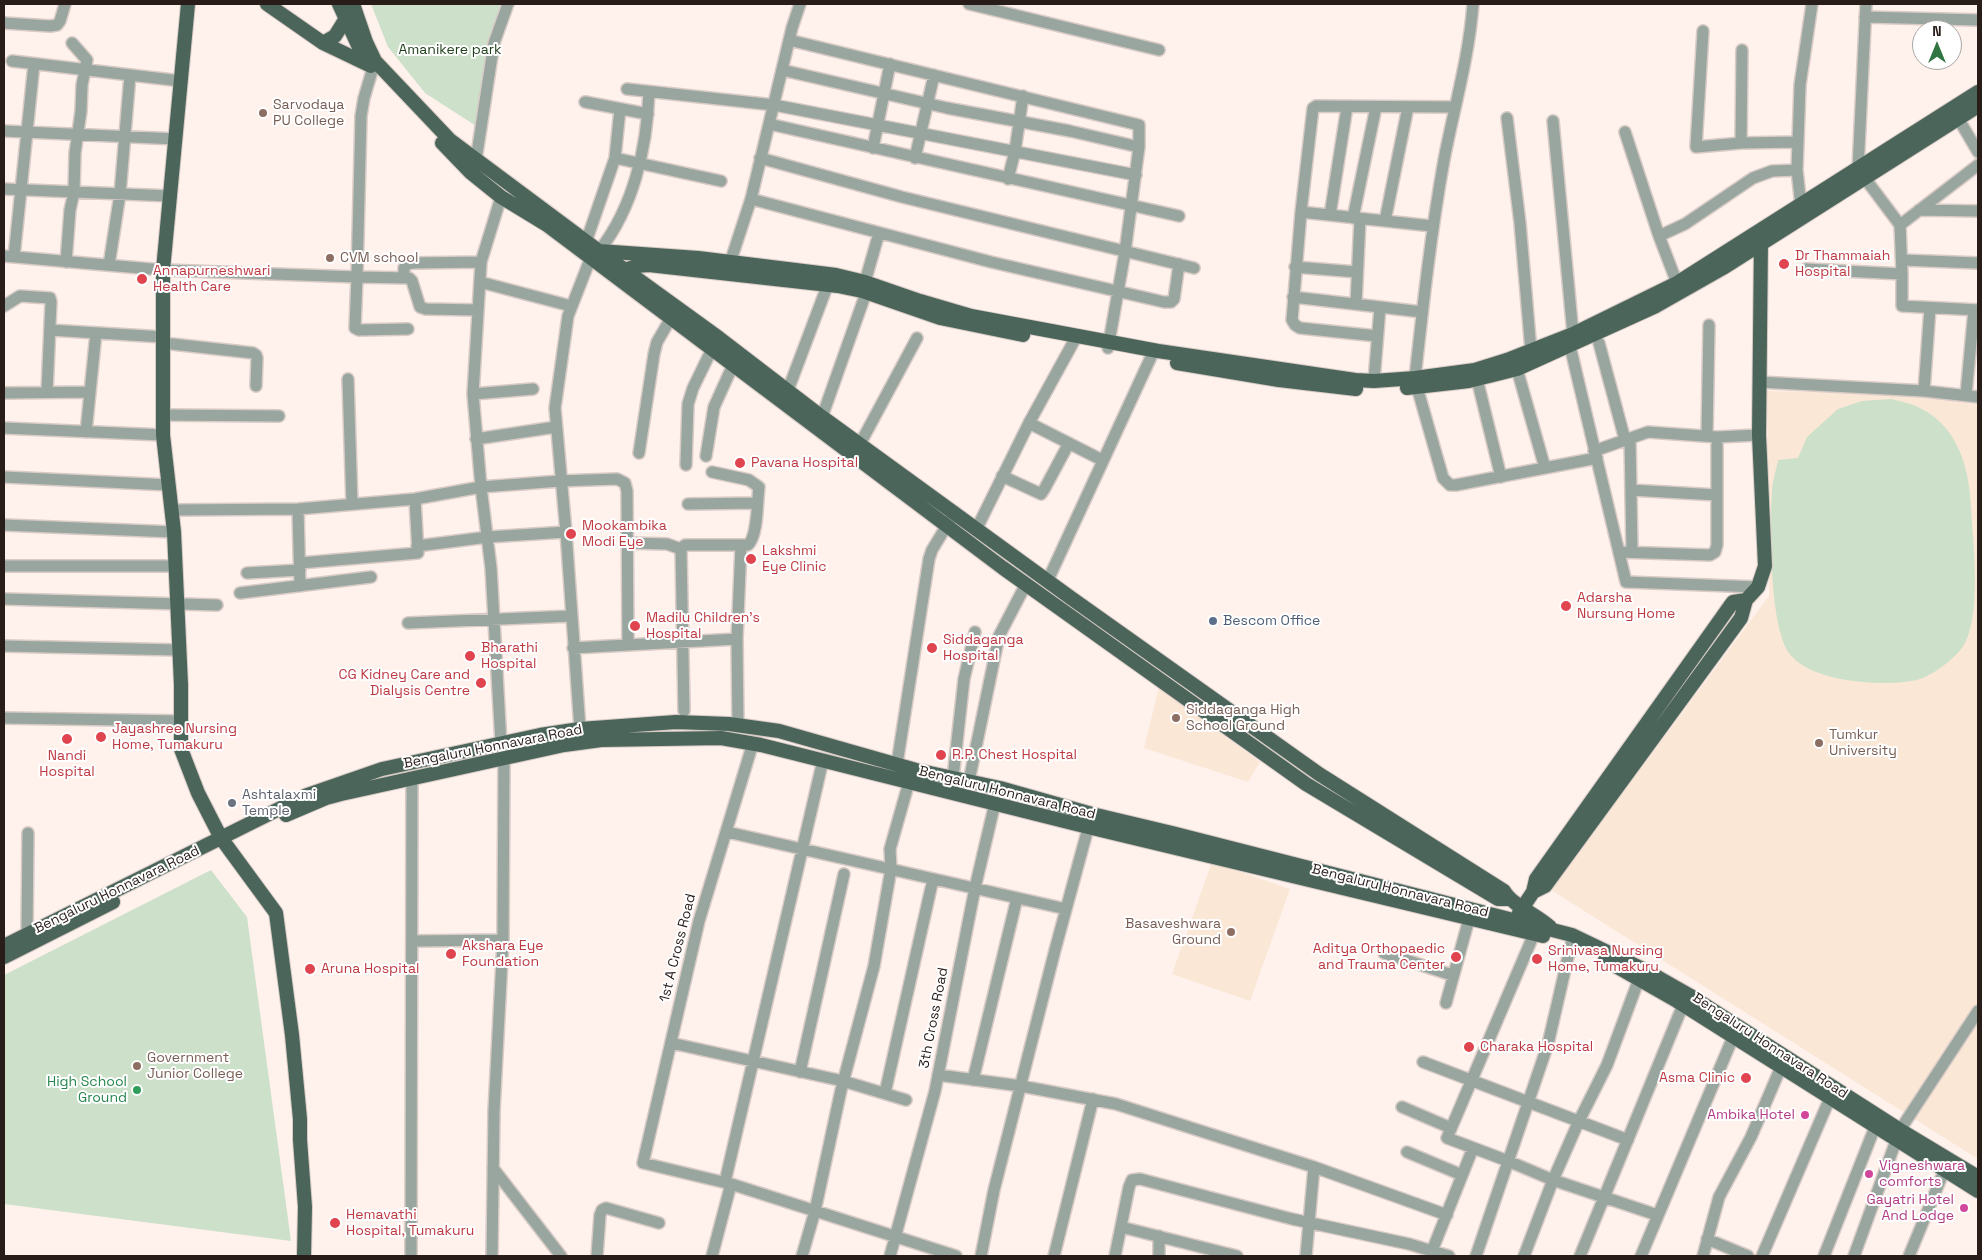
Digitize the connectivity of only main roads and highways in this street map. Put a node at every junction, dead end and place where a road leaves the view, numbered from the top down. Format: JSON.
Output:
{"nodes":[{"id":1,"x":188,"y":4,"type":"edge"},
{"id":2,"x":267,"y":4,"type":"edge"},
{"id":3,"x":339,"y":4,"type":"edge"},
{"id":4,"x":353,"y":4,"type":"edge"},
{"id":5,"x":345,"y":20,"type":"junction"},
{"id":6,"x":323,"y":42,"type":"junction"},
{"id":7,"x":373,"y":68,"type":"junction"},
{"id":8,"x":1978,"y":92,"type":"edge"},
{"id":9,"x":1978,"y":106,"type":"edge"},
{"id":10,"x":1861,"y":173,"type":"junction"},
{"id":11,"x":1760,"y":238,"type":"junction"},
{"id":12,"x":595,"y":254,"type":"junction"},
{"id":13,"x":729,"y":268,"type":"junction"},
{"id":14,"x":619,"y":272,"type":"junction"},
{"id":15,"x":865,"y":287,"type":"junction"},
{"id":16,"x":1571,"y":340,"type":"junction"},
{"id":17,"x":1109,"y":345,"type":"junction"},
{"id":18,"x":1515,"y":363,"type":"junction"},
{"id":19,"x":1416,"y":383,"type":"junction"},
{"id":20,"x":786,"y":396,"type":"junction"},
{"id":21,"x":1090,"y":821,"type":"junction"},
{"id":22,"x":224,"y":841,"type":"junction"},
{"id":23,"x":1481,"y":889,"type":"junction"},
{"id":24,"x":1509,"y":899,"type":"junction"},
{"id":25,"x":1460,"y":906,"type":"junction"},
{"id":26,"x":1523,"y":907,"type":"junction"},
{"id":27,"x":1512,"y":924,"type":"junction"},
{"id":28,"x":1561,"y":938,"type":"junction"},
{"id":29,"x":4,"y":946,"type":"edge"},
{"id":30,"x":4,"y":957,"type":"edge"},
{"id":31,"x":1735,"y":1031,"type":"junction"},
{"id":32,"x":1898,"y":1135,"type":"junction"},
{"id":33,"x":1978,"y":1177,"type":"edge"},
{"id":34,"x":1978,"y":1192,"type":"edge"},
{"id":35,"x":304,"y":1253,"type":"edge"}],
"edges":[{"from":1,"to":22,"type":"main road"},
{"from":2,"to":6,"type":"main road"},
{"from":3,"to":5,"type":"main road"},
{"from":4,"to":7,"type":"main road"},
{"from":5,"to":6,"type":"main road"},
{"from":5,"to":7,"type":"main road"},
{"from":6,"to":7,"type":"main road"},
{"from":7,"to":12,"type":"main road"},
{"from":7,"to":12,"type":"main road"},
{"from":8,"to":10,"type":"main road"},
{"from":9,"to":10,"type":"main road"},
{"from":10,"to":11,"type":"main road"},
{"from":10,"to":11,"type":"main road"},
{"from":11,"to":16,"type":"main road"},
{"from":11,"to":16,"type":"main road"},
{"from":11,"to":26,"type":"main road"},
{"from":12,"to":13,"type":"main road"},
{"from":12,"to":14,"type":"main road"},
{"from":13,"to":14,"type":"main road"},
{"from":13,"to":15,"type":"main road"},
{"from":13,"to":15,"type":"main road"},
{"from":14,"to":20,"type":"main road"},
{"from":14,"to":20,"type":"main road"},
{"from":15,"to":17,"type":"main road"},
{"from":15,"to":17,"type":"main road"},
{"from":16,"to":18,"type":"main road"},
{"from":16,"to":18,"type":"main road"},
{"from":17,"to":19,"type":"main road"},
{"from":17,"to":19,"type":"main road"},
{"from":18,"to":19,"type":"main road"},
{"from":18,"to":19,"type":"main road"},
{"from":20,"to":23,"type":"main road"},
{"from":20,"to":24,"type":"main road"},
{"from":21,"to":22,"type":"main road","name":"Bengaluru Honnavara Road"},
{"from":21,"to":22,"type":"main road","name":"Bengaluru Honnavara Road"},
{"from":21,"to":25,"type":"main road","name":"Bengaluru Honnavara Road"},
{"from":21,"to":27,"type":"main road","name":"Bengaluru Honnavara Road"},
{"from":22,"to":29,"type":"main road","name":"Bengaluru Honnavara Road"},
{"from":22,"to":30,"type":"main road","name":"Bengaluru Honnavara Road"},
{"from":22,"to":35,"type":"main road"},
{"from":23,"to":24,"type":"main road"},
{"from":23,"to":25,"type":"main road"},
{"from":24,"to":26,"type":"main road"},
{"from":25,"to":27,"type":"main road","name":"Bengaluru Honnavara Road"},
{"from":26,"to":27,"type":"main road"},
{"from":26,"to":28,"type":"main road"},
{"from":27,"to":28,"type":"main road","name":"Bengaluru Honnavara Road"},
{"from":27,"to":28,"type":"main road","name":"Bengaluru Honnavara Road"},
{"from":28,"to":31,"type":"main road","name":"Bengaluru Honnavara Road"},
{"from":28,"to":31,"type":"main road","name":"Bengaluru Honnavara Road"},
{"from":31,"to":32,"type":"main road","name":"Bengaluru Honnavara Road"},
{"from":31,"to":32,"type":"main road","name":"Bengaluru Honnavara Road"},
{"from":32,"to":33,"type":"main road","name":"Bengaluru Honnavara Road"},
{"from":32,"to":34,"type":"main road","name":"Bengaluru Honnavara Road"}]}
